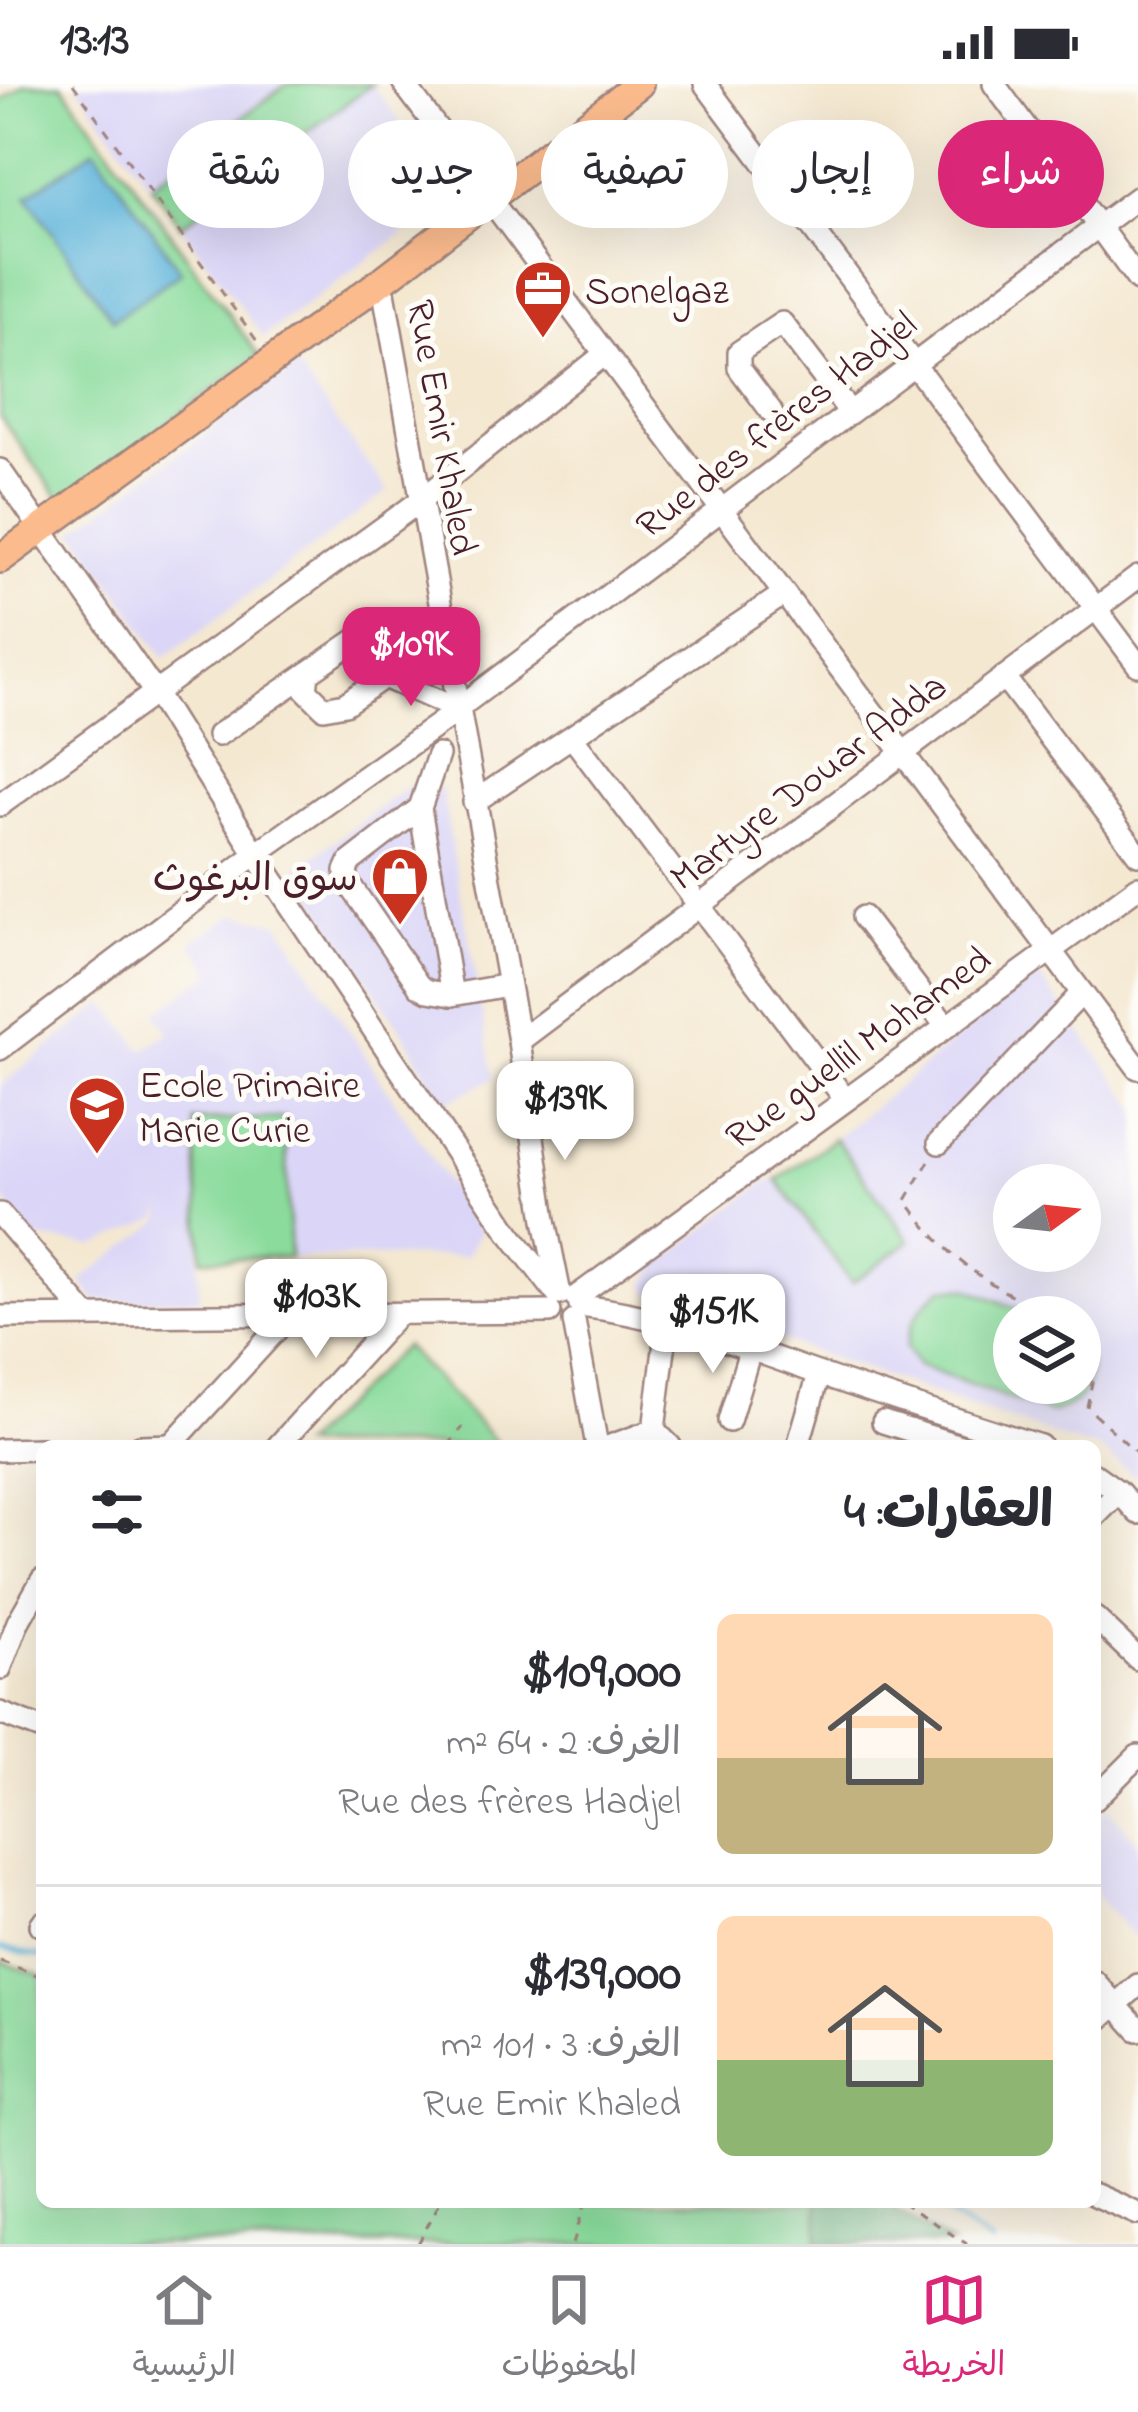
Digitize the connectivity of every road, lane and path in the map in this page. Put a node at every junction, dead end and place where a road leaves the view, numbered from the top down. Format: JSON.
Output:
{"nodes":[{"id":1,"x":73,"y":84,"type":"edge"},
{"id":2,"x":404,"y":84,"type":"edge"},
{"id":3,"x":640,"y":84,"type":"edge"},
{"id":4,"x":705,"y":84,"type":"edge"},
{"id":5,"x":994,"y":84,"type":"edge"},
{"id":6,"x":431,"y":120,"type":"edge"},
{"id":7,"x":1020,"y":120,"type":"edge"},
{"id":8,"x":517,"y":178,"type":"edge"},
{"id":9,"x":1138,"y":197,"type":"edge"},
{"id":10,"x":1104,"y":222,"type":"edge"},
{"id":11,"x":451,"y":228,"type":"edge"},
{"id":12,"x":512,"y":228,"type":"edge"},
{"id":13,"x":1095,"y":228,"type":"edge"},
{"id":14,"x":1099,"y":228,"type":"edge"},
{"id":15,"x":382,"y":280,"type":"junction"},
{"id":16,"x":1138,"y":280,"type":"edge"},
{"id":17,"x":605,"y":354,"type":"junction"},
{"id":18,"x":272,"y":360,"type":"junction"},
{"id":19,"x":913,"y":362,"type":"junction"},
{"id":20,"x":771,"y":411,"type":"dead end"},
{"id":21,"x":849,"y":411,"type":"junction"},
{"id":22,"x":0,"y":470,"type":"edge"},
{"id":23,"x":420,"y":501,"type":"junction"},
{"id":24,"x":723,"y":511,"type":"junction"},
{"id":25,"x":40,"y":530,"type":"junction"},
{"id":26,"x":0,"y":559,"type":"edge"},
{"id":27,"x":1138,"y":577,"type":"edge"},
{"id":28,"x":784,"y":594,"type":"junction"},
{"id":29,"x":1096,"y":609,"type":"junction"},
{"id":30,"x":1138,"y":665,"type":"edge"},
{"id":31,"x":308,"y":673,"type":"junction"},
{"id":32,"x":384,"y":677,"type":"junction"},
{"id":33,"x":1004,"y":677,"type":"junction"},
{"id":34,"x":154,"y":691,"type":"junction"},
{"id":35,"x":457,"y":710,"type":"junction"},
{"id":36,"x":218,"y":736,"type":"dead end"},
{"id":37,"x":573,"y":738,"type":"junction"},
{"id":38,"x":397,"y":753,"type":"junction"},
{"id":39,"x":903,"y":753,"type":"junction"},
{"id":40,"x":438,"y":755,"type":"junction"},
{"id":41,"x":466,"y":758,"type":"junction"},
{"id":42,"x":474,"y":802,"type":"junction"},
{"id":43,"x":0,"y":805,"type":"edge"},
{"id":44,"x":420,"y":808,"type":"junction"},
{"id":45,"x":256,"y":854,"type":"junction"},
{"id":46,"x":1138,"y":854,"type":"edge"},
{"id":47,"x":1138,"y":887,"type":"edge"},
{"id":48,"x":700,"y":906,"type":"junction"},
{"id":49,"x":862,"y":917,"type":"dead end"},
{"id":50,"x":1050,"y":950,"type":"junction"},
{"id":51,"x":508,"y":985,"type":"junction"},
{"id":52,"x":1082,"y":993,"type":"junction"},
{"id":53,"x":452,"y":995,"type":"junction"},
{"id":54,"x":946,"y":1026,"type":"junction"},
{"id":55,"x":519,"y":1041,"type":"junction"},
{"id":56,"x":0,"y":1049,"type":"edge"},
{"id":57,"x":1138,"y":1069,"type":"edge"},
{"id":58,"x":845,"y":1099,"type":"junction"},
{"id":59,"x":939,"y":1143,"type":"joint"},
{"id":60,"x":0,"y":1214,"type":"edge"},
{"id":61,"x":544,"y":1220,"type":"junction"},
{"id":62,"x":511,"y":1235,"type":"junction"},
{"id":63,"x":618,"y":1263,"type":"junction"},
{"id":64,"x":1011,"y":1296,"type":"edge"},
{"id":65,"x":566,"y":1304,"type":"junction"},
{"id":66,"x":636,"y":1312,"type":"junction"},
{"id":67,"x":291,"y":1314,"type":"junction"},
{"id":68,"x":397,"y":1315,"type":"junction"},
{"id":69,"x":87,"y":1316,"type":"junction"},
{"id":70,"x":0,"y":1317,"type":"edge"},
{"id":71,"x":667,"y":1324,"type":"junction"},
{"id":72,"x":751,"y":1347,"type":"junction"},
{"id":73,"x":819,"y":1374,"type":"junction"},
{"id":74,"x":889,"y":1395,"type":"junction"},
{"id":75,"x":1088,"y":1404,"type":"edge"},
{"id":76,"x":729,"y":1421,"type":"dead end"},
{"id":77,"x":883,"y":1422,"type":"junction"},
{"id":78,"x":464,"y":1426,"type":"dead end"},
{"id":79,"x":662,"y":1438,"type":"edge"},
{"id":80,"x":176,"y":1440,"type":"edge"},
{"id":81,"x":283,"y":1440,"type":"edge"},
{"id":82,"x":453,"y":1440,"type":"edge"},
{"id":83,"x":596,"y":1440,"type":"edge"},
{"id":84,"x":800,"y":1440,"type":"edge"},
{"id":85,"x":876,"y":1440,"type":"edge"},
{"id":86,"x":942,"y":1440,"type":"edge"},
{"id":87,"x":1022,"y":1440,"type":"edge"},
{"id":88,"x":36,"y":1449,"type":"edge"},
{"id":89,"x":0,"y":1450,"type":"edge"},
{"id":90,"x":1138,"y":1454,"type":"edge"},
{"id":91,"x":1101,"y":1479,"type":"edge"},
{"id":92,"x":1119,"y":1492,"type":"junction"},
{"id":93,"x":1101,"y":1510,"type":"edge"},
{"id":94,"x":1138,"y":1513,"type":"edge"},
{"id":95,"x":36,"y":1590,"type":"edge"},
{"id":96,"x":1101,"y":1624,"type":"edge"},
{"id":97,"x":1138,"y":1659,"type":"edge"},
{"id":98,"x":0,"y":1669,"type":"edge"},
{"id":99,"x":0,"y":1713,"type":"edge"},
{"id":100,"x":36,"y":1727,"type":"edge"},
{"id":101,"x":1137,"y":1760,"type":"edge"},
{"id":102,"x":1101,"y":1793,"type":"edge"},
{"id":103,"x":0,"y":1961,"type":"edge"},
{"id":104,"x":36,"y":1975,"type":"edge"},
{"id":105,"x":1138,"y":1985,"type":"edge"},
{"id":106,"x":1101,"y":1989,"type":"edge"},
{"id":107,"x":1116,"y":2006,"type":"junction"},
{"id":108,"x":1101,"y":2018,"type":"edge"},
{"id":109,"x":1138,"y":2030,"type":"edge"},
{"id":110,"x":1101,"y":2197,"type":"edge"},
{"id":111,"x":437,"y":2208,"type":"edge"},
{"id":112,"x":583,"y":2208,"type":"edge"},
{"id":113,"x":910,"y":2208,"type":"edge"},
{"id":114,"x":1138,"y":2214,"type":"edge"},
{"id":115,"x":418,"y":2244,"type":"edge"},
{"id":116,"x":573,"y":2244,"type":"edge"},
{"id":117,"x":967,"y":2244,"type":"edge"}],
"edges":[{"from":1,"to":18,"type":"path"},
{"from":2,"to":6,"type":"street"},
{"from":3,"to":8,"type":"main road"},
{"from":4,"to":19,"type":"street"},
{"from":5,"to":7,"type":"street"},
{"from":9,"to":10,"type":"street","name":"Rue des frères Hadjel"},
{"from":11,"to":15,"type":"main road"},
{"from":12,"to":17,"type":"street"},
{"from":13,"to":19,"type":"street","name":"Rue des frères Hadjel"},
{"from":14,"to":16,"type":"street"},
{"from":15,"to":18,"type":"main road"},
{"from":15,"to":23,"type":"street","name":"Rue Emir Khaled"},
{"from":17,"to":23,"type":"street"},
{"from":17,"to":24,"type":"street"},
{"from":18,"to":25,"type":"main road"},
{"from":19,"to":21,"type":"street","name":"Rue des frères Hadjel"},
{"from":19,"to":29,"type":"street"},
{"from":20,"to":21,"type":"street"},
{"from":21,"to":24,"type":"street","name":"Rue des frères Hadjel"},
{"from":22,"to":25,"type":"street"},
{"from":23,"to":34,"type":"street"},
{"from":23,"to":35,"type":"street","name":"Rue Emir Khaled"},
{"from":24,"to":28,"type":"street"},
{"from":24,"to":35,"type":"street","name":"Rue des frères Hadjel"},
{"from":25,"to":26,"type":"main road"},
{"from":25,"to":34,"type":"street"},
{"from":27,"to":29,"type":"street","name":"Martyre Douar Adda"},
{"from":28,"to":37,"type":"street"},
{"from":28,"to":39,"type":"street"},
{"from":29,"to":30,"type":"street"},
{"from":29,"to":33,"type":"street","name":"Martyre Douar Adda"},
{"from":31,"to":32,"type":"street"},
{"from":31,"to":32,"type":"street"},
{"from":31,"to":36,"type":"street"},
{"from":32,"to":35,"type":"street"},
{"from":33,"to":39,"type":"street","name":"Martyre Douar Adda"},
{"from":33,"to":46,"type":"street"},
{"from":34,"to":43,"type":"street"},
{"from":34,"to":45,"type":"street"},
{"from":35,"to":38,"type":"street","name":"Rue des frères Hadjel"},
{"from":35,"to":41,"type":"street","name":"Rue Emir Khaled"},
{"from":37,"to":42,"type":"street"},
{"from":37,"to":48,"type":"street"},
{"from":38,"to":40,"type":"street"},
{"from":38,"to":45,"type":"street","name":"Rue des frères Hadjel"},
{"from":39,"to":48,"type":"street","name":"Martyre Douar Adda"},
{"from":39,"to":50,"type":"street"},
{"from":40,"to":41,"type":"street"},
{"from":40,"to":44,"type":"street"},
{"from":41,"to":42,"type":"street","name":"Rue Emir Khaled"},
{"from":42,"to":51,"type":"street","name":"Rue Emir Khaled"},
{"from":44,"to":53,"type":"street"},
{"from":44,"to":53,"type":"street"},
{"from":45,"to":56,"type":"street","name":"Rue des frères Hadjel"},
{"from":45,"to":62,"type":"street"},
{"from":47,"to":50,"type":"street","name":"Rue guellil Mohamed"},
{"from":48,"to":55,"type":"street","name":"Martyre Douar Adda"},
{"from":48,"to":58,"type":"street"},
{"from":49,"to":54,"type":"street"},
{"from":50,"to":52,"type":"street"},
{"from":50,"to":54,"type":"street","name":"Rue guellil Mohamed"},
{"from":51,"to":53,"type":"street"},
{"from":51,"to":55,"type":"street","name":"Rue Emir Khaled"},
{"from":52,"to":57,"type":"street"},
{"from":52,"to":59,"type":"street"},
{"from":54,"to":58,"type":"street","name":"Rue guellil Mohamed"},
{"from":55,"to":61,"type":"street","name":"Rue Emir Khaled"},
{"from":58,"to":63,"type":"street","name":"Rue guellil Mohamed"},
{"from":59,"to":64,"type":"path"},
{"from":60,"to":69,"type":"street"},
{"from":61,"to":62,"type":"street"},
{"from":61,"to":65,"type":"street","name":"Rue Emir Khaled"},
{"from":62,"to":65,"type":"street"},
{"from":63,"to":65,"type":"street","name":"Rue guellil Mohamed"},
{"from":63,"to":66,"type":"street"},
{"from":65,"to":66,"type":"street"},
{"from":65,"to":68,"type":"street"},
{"from":65,"to":83,"type":"street","name":"Rue Emir Khaled"},
{"from":66,"to":71,"type":"street"},
{"from":67,"to":68,"type":"street"},
{"from":67,"to":69,"type":"street"},
{"from":67,"to":80,"type":"street"},
{"from":68,"to":81,"type":"street"},
{"from":69,"to":70,"type":"street"},
{"from":71,"to":72,"type":"street"},
{"from":71,"to":79,"type":"street"},
{"from":72,"to":73,"type":"street"},
{"from":72,"to":76,"type":"street"},
{"from":73,"to":74,"type":"street"},
{"from":73,"to":84,"type":"street"},
{"from":74,"to":77,"type":"street"},
{"from":74,"to":87,"type":"street"},
{"from":75,"to":90,"type":"path"},
{"from":77,"to":85,"type":"street"},
{"from":77,"to":86,"type":"street"},
{"from":78,"to":82,"type":"path"},
{"from":88,"to":89,"type":"street"},
{"from":91,"to":92,"type":"street"},
{"from":92,"to":93,"type":"street"},
{"from":92,"to":94,"type":"street"},
{"from":95,"to":98,"type":"street"},
{"from":96,"to":97,"type":"street"},
{"from":99,"to":100,"type":"street"},
{"from":101,"to":102,"type":"street"},
{"from":103,"to":104,"type":"path"},
{"from":105,"to":107,"type":"street"},
{"from":106,"to":107,"type":"street"},
{"from":107,"to":108,"type":"street"},
{"from":107,"to":109,"type":"street"},
{"from":110,"to":114,"type":"street"},
{"from":111,"to":115,"type":"path"},
{"from":112,"to":116,"type":"path"},
{"from":113,"to":117,"type":"path"}]}
